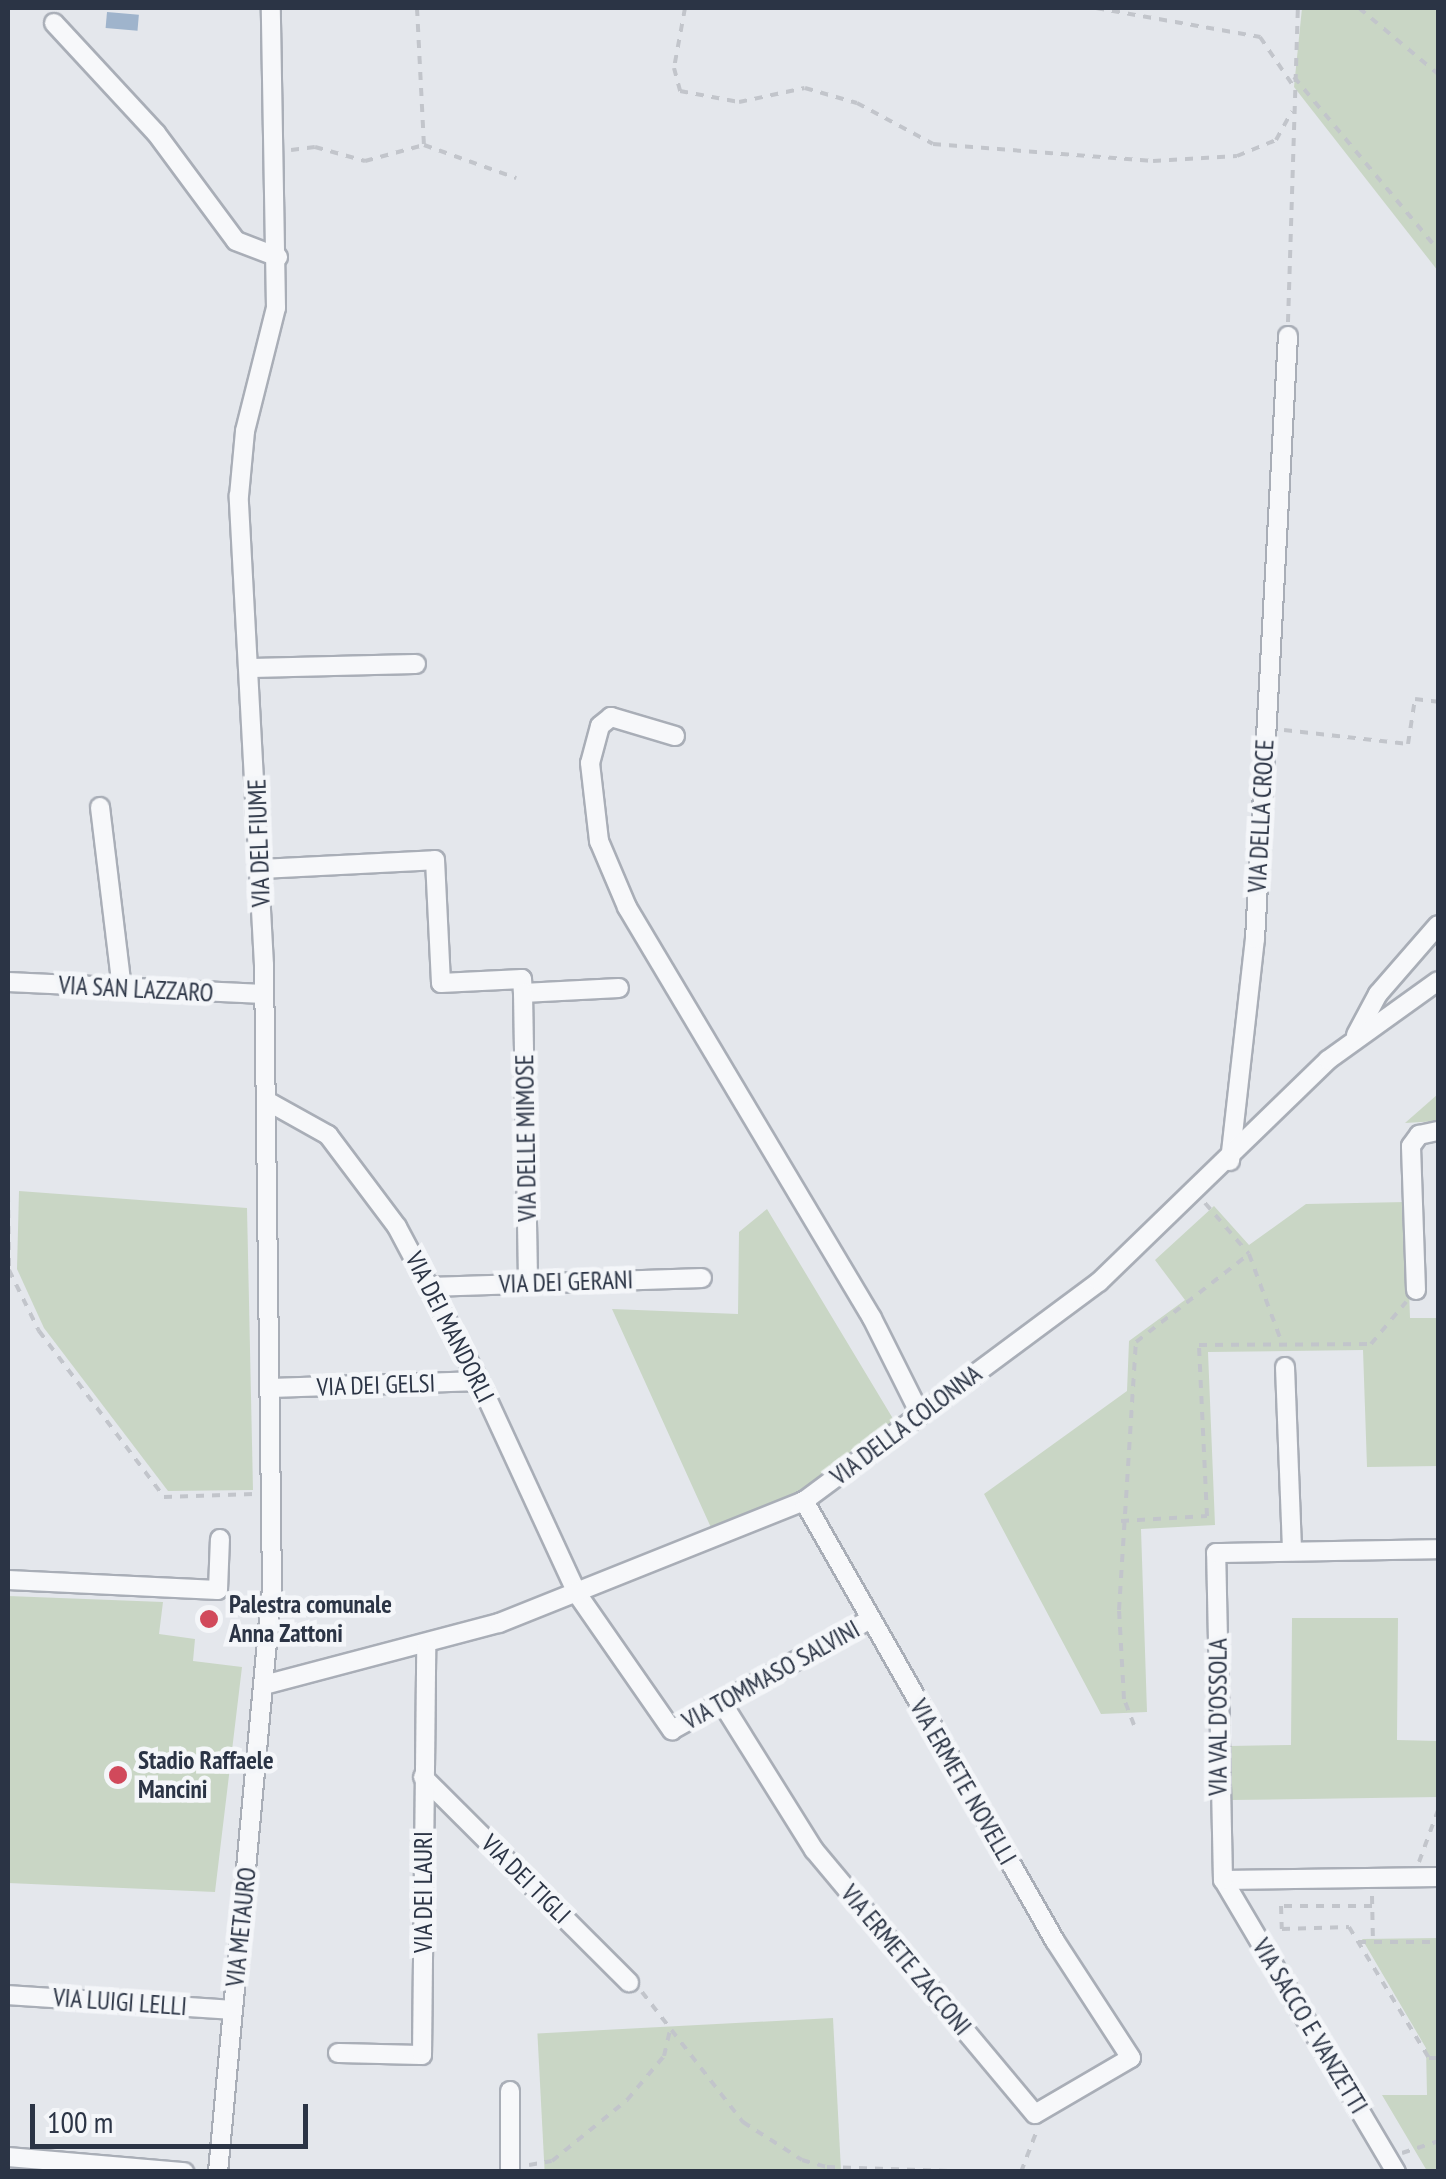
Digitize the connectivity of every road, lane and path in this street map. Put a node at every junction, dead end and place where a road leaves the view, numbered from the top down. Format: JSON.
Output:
{"nodes":[{"id":1,"x":271,"y":8,"type":"edge"},
{"id":2,"x":416,"y":8,"type":"edge"},
{"id":3,"x":685,"y":8,"type":"edge"},
{"id":4,"x":987,"y":8,"type":"edge"},
{"id":5,"x":1298,"y":8,"type":"edge"},
{"id":6,"x":1359,"y":8,"type":"edge"},
{"id":7,"x":54,"y":23,"type":"dead end"},
{"id":8,"x":1438,"y":74,"type":"edge"},
{"id":9,"x":1294,"y":77,"type":"junction"},
{"id":10,"x":1294,"y":87,"type":"junction"},
{"id":11,"x":1292,"y":111,"type":"junction"},
{"id":12,"x":424,"y":145,"type":"junction"},
{"id":13,"x":277,"y":152,"type":"junction"},
{"id":14,"x":516,"y":178,"type":"dead end"},
{"id":15,"x":1438,"y":250,"type":"edge"},
{"id":16,"x":278,"y":257,"type":"junction"},
{"id":17,"x":1288,"y":336,"type":"joint"},
{"id":18,"x":416,"y":664,"type":"dead end"},
{"id":19,"x":251,"y":668,"type":"junction"},
{"id":20,"x":1438,"y":702,"type":"edge"},
{"id":21,"x":1265,"y":728,"type":"junction"},
{"id":22,"x":674,"y":736,"type":"dead end"},
{"id":23,"x":100,"y":807,"type":"dead end"},
{"id":24,"x":260,"y":869,"type":"junction"},
{"id":25,"x":1438,"y":925,"type":"edge"},
{"id":26,"x":1438,"y":980,"type":"edge"},
{"id":27,"x":8,"y":982,"type":"edge"},
{"id":28,"x":122,"y":988,"type":"junction"},
{"id":29,"x":619,"y":988,"type":"dead end"},
{"id":30,"x":523,"y":993,"type":"junction"},
{"id":31,"x":264,"y":994,"type":"junction"},
{"id":32,"x":1343,"y":1050,"type":"junction"},
{"id":33,"x":267,"y":1102,"type":"junction"},
{"id":34,"x":1436,"y":1131,"type":"edge"},
{"id":35,"x":1230,"y":1162,"type":"junction"},
{"id":36,"x":1196,"y":1192,"type":"junction"},
{"id":37,"x":8,"y":1194,"type":"edge"},
{"id":38,"x":1249,"y":1254,"type":"junction"},
{"id":39,"x":702,"y":1278,"type":"dead end"},
{"id":40,"x":528,"y":1283,"type":"junction"},
{"id":41,"x":431,"y":1286,"type":"junction"},
{"id":42,"x":1416,"y":1290,"type":"joint"},
{"id":43,"x":1283,"y":1344,"type":"junction"},
{"id":44,"x":1285,"y":1367,"type":"joint"},
{"id":45,"x":480,"y":1381,"type":"junction"},
{"id":46,"x":272,"y":1388,"type":"junction"},
{"id":47,"x":920,"y":1414,"type":"junction"},
{"id":48,"x":273,"y":1494,"type":"junction"},
{"id":49,"x":804,"y":1501,"type":"junction"},
{"id":50,"x":1121,"y":1521,"type":"junction"},
{"id":51,"x":220,"y":1539,"type":"dead end"},
{"id":52,"x":1438,"y":1549,"type":"edge"},
{"id":53,"x":1292,"y":1551,"type":"junction"},
{"id":54,"x":8,"y":1580,"type":"edge"},
{"id":55,"x":218,"y":1590,"type":"junction"},
{"id":56,"x":578,"y":1595,"type":"junction"},
{"id":57,"x":260,"y":1604,"type":"dead end"},
{"id":58,"x":869,"y":1620,"type":"junction"},
{"id":59,"x":426,"y":1645,"type":"junction"},
{"id":60,"x":268,"y":1684,"type":"junction"},
{"id":61,"x":724,"y":1706,"type":"junction"},
{"id":62,"x":1134,"y":1726,"type":"dead end"},
{"id":63,"x":672,"y":1730,"type":"joint"},
{"id":64,"x":423,"y":1777,"type":"junction"},
{"id":65,"x":1438,"y":1810,"type":"edge"},
{"id":66,"x":1429,"y":1877,"type":"edge"},
{"id":67,"x":1372,"y":1878,"type":"junction"},
{"id":68,"x":1223,"y":1880,"type":"junction"},
{"id":69,"x":1372,"y":1906,"type":"junction"},
{"id":70,"x":1358,"y":1942,"type":"junction"},
{"id":71,"x":1373,"y":1942,"type":"junction"},
{"id":72,"x":1438,"y":1942,"type":"edge"},
{"id":73,"x":629,"y":1982,"type":"joint"},
{"id":74,"x":8,"y":1994,"type":"edge"},
{"id":75,"x":232,"y":2010,"type":"junction"},
{"id":76,"x":670,"y":2030,"type":"junction"},
{"id":77,"x":338,"y":2053,"type":"dead end"},
{"id":78,"x":1438,"y":2058,"type":"edge"},
{"id":79,"x":510,"y":2091,"type":"dead end"},
{"id":80,"x":1035,"y":2114,"type":"junction"},
{"id":81,"x":1438,"y":2141,"type":"edge"},
{"id":82,"x":8,"y":2157,"type":"edge"},
{"id":83,"x":1392,"y":2164,"type":"edge"},
{"id":84,"x":510,"y":2168,"type":"edge"},
{"id":85,"x":184,"y":2172,"type":"edge"},
{"id":86,"x":218,"y":2172,"type":"edge"},
{"id":87,"x":980,"y":2172,"type":"edge"},
{"id":88,"x":1022,"y":2172,"type":"edge"}],
"edges":[{"from":1,"to":13,"type":"street","name":"VIA DEL FIUME"},
{"from":2,"to":12,"type":"path"},
{"from":3,"to":11,"type":"path"},
{"from":4,"to":10,"type":"path"},
{"from":5,"to":9,"type":"path"},
{"from":6,"to":8,"type":"path"},
{"from":7,"to":16,"type":"street"},
{"from":9,"to":10,"type":"path"},
{"from":9,"to":15,"type":"path"},
{"from":10,"to":11,"type":"path"},
{"from":11,"to":17,"type":"path"},
{"from":12,"to":13,"type":"path"},
{"from":12,"to":14,"type":"path"},
{"from":13,"to":16,"type":"street","name":"VIA DEL FIUME"},
{"from":16,"to":19,"type":"street","name":"VIA DEL FIUME"},
{"from":17,"to":21,"type":"street","name":"VIA DELLA CROCE"},
{"from":18,"to":19,"type":"street"},
{"from":19,"to":24,"type":"street","name":"VIA DEL FIUME"},
{"from":20,"to":21,"type":"path"},
{"from":21,"to":35,"type":"street","name":"VIA DELLA CROCE"},
{"from":22,"to":47,"type":"street"},
{"from":23,"to":28,"type":"street"},
{"from":24,"to":30,"type":"street"},
{"from":24,"to":31,"type":"street","name":"VIA DEL FIUME"},
{"from":25,"to":32,"type":"street"},
{"from":26,"to":32,"type":"street","name":"VIA DELLA COLONNA"},
{"from":27,"to":28,"type":"street","name":"VIA SAN LAZZARO"},
{"from":28,"to":31,"type":"street","name":"VIA SAN LAZZARO"},
{"from":29,"to":30,"type":"street"},
{"from":30,"to":40,"type":"street","name":"VIA DELLE MIMOSE"},
{"from":31,"to":33,"type":"street","name":"VIA DEL FIUME"},
{"from":32,"to":35,"type":"street","name":"VIA DELLA COLONNA"},
{"from":33,"to":41,"type":"street","name":"VIA DEI MANDORLI"},
{"from":33,"to":46,"type":"street","name":"VIA DEL FIUME"},
{"from":34,"to":42,"type":"street"},
{"from":35,"to":36,"type":"street","name":"VIA DELLA COLONNA"},
{"from":36,"to":38,"type":"path"},
{"from":36,"to":47,"type":"street","name":"VIA DELLA COLONNA"},
{"from":37,"to":48,"type":"path"},
{"from":38,"to":43,"type":"path"},
{"from":38,"to":50,"type":"path"},
{"from":39,"to":40,"type":"street","name":"VIA DEI GERANI"},
{"from":40,"to":41,"type":"street","name":"VIA DEI GERANI"},
{"from":41,"to":45,"type":"street","name":"VIA DEI MANDORLI"},
{"from":42,"to":43,"type":"path"},
{"from":43,"to":44,"type":"path"},
{"from":43,"to":50,"type":"path"},
{"from":44,"to":53,"type":"street"},
{"from":45,"to":46,"type":"street","name":"VIA DEI GELSI"},
{"from":45,"to":56,"type":"street","name":"VIA DEI MANDORLI"},
{"from":46,"to":48,"type":"street","name":"VIA DEL FIUME"},
{"from":47,"to":49,"type":"street","name":"VIA DELLA COLONNA"},
{"from":48,"to":60,"type":"street","name":"VIA DEL FIUME"},
{"from":49,"to":56,"type":"street","name":"VIA DELLA COLONNA"},
{"from":49,"to":58,"type":"street","name":"VIA ERMETE NOVELLI"},
{"from":50,"to":62,"type":"path"},
{"from":51,"to":55,"type":"street"},
{"from":52,"to":53,"type":"street"},
{"from":53,"to":68,"type":"street","name":"VIA VAL D'OSSOLA"},
{"from":54,"to":55,"type":"street"},
{"from":55,"to":57,"type":"path"},
{"from":56,"to":59,"type":"street","name":"VIA DELLA COLONNA"},
{"from":56,"to":63,"type":"street","name":"VIA DEI MANDORLI"},
{"from":58,"to":61,"type":"street","name":"VIA TOMMASO SALVINI"},
{"from":58,"to":80,"type":"street","name":"VIA ERMETE NOVELLI"},
{"from":59,"to":60,"type":"street","name":"VIA DELLA COLONNA"},
{"from":59,"to":64,"type":"street","name":"VIA DEI LAURI"},
{"from":60,"to":75,"type":"street","name":"VIA METAURO"},
{"from":61,"to":63,"type":"street","name":"VIA TOMMASO SALVINI"},
{"from":61,"to":80,"type":"street","name":"VIA ERMETE ZACCONI"},
{"from":64,"to":73,"type":"street","name":"VIA DEI TIGLI"},
{"from":64,"to":77,"type":"street","name":"VIA DEI LAURI"},
{"from":65,"to":66,"type":"path"},
{"from":66,"to":67,"type":"street"},
{"from":67,"to":68,"type":"street"},
{"from":67,"to":69,"type":"path"},
{"from":68,"to":83,"type":"street","name":"VIA SACCO E VANZETTI"},
{"from":69,"to":70,"type":"path"},
{"from":69,"to":71,"type":"path"},
{"from":70,"to":71,"type":"path"},
{"from":70,"to":78,"type":"path"},
{"from":71,"to":72,"type":"path"},
{"from":73,"to":76,"type":"path"},
{"from":74,"to":75,"type":"street","name":"VIA LUIGI LELLI"},
{"from":75,"to":86,"type":"street","name":"VIA METAURO"},
{"from":76,"to":84,"type":"path"},
{"from":76,"to":87,"type":"path"},
{"from":79,"to":84,"type":"street"},
{"from":80,"to":88,"type":"path"},
{"from":81,"to":83,"type":"path"},
{"from":82,"to":85,"type":"street"}]}
